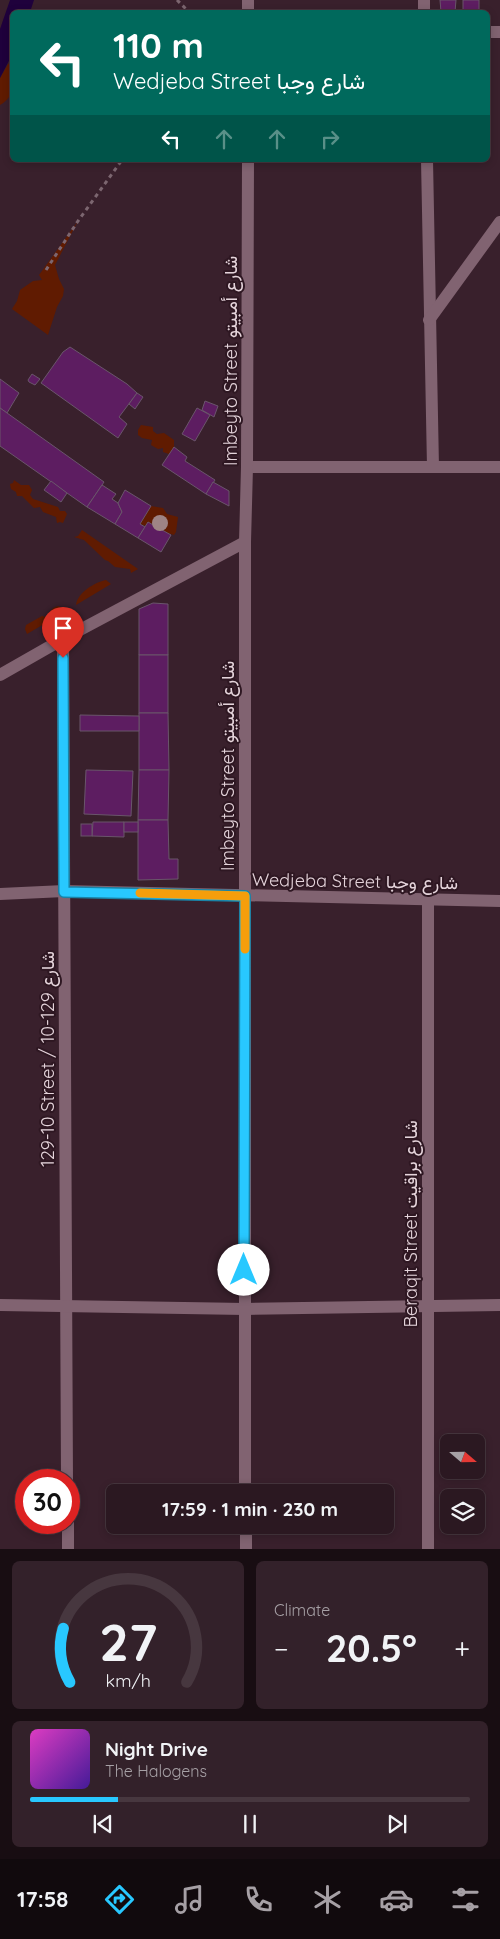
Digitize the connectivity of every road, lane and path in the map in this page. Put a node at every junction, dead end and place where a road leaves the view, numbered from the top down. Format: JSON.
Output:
{"nodes":[{"id":1,"x":177,"y":0,"type":"edge"},
{"id":2,"x":187,"y":10,"type":"edge"},
{"id":3,"x":121,"y":162,"type":"edge"},
{"id":4,"x":248,"y":162,"type":"edge"},
{"id":5,"x":427,"y":162,"type":"edge"},
{"id":6,"x":500,"y":222,"type":"edge"},
{"id":7,"x":46,"y":270,"type":"dead end"},
{"id":8,"x":429,"y":320,"type":"junction"},
{"id":9,"x":247,"y":467,"type":"junction"},
{"id":10,"x":432,"y":467,"type":"junction"},
{"id":11,"x":500,"y":467,"type":"edge"},
{"id":12,"x":245,"y":542,"type":"junction"},
{"id":13,"x":63,"y":638,"type":"junction"},
{"id":14,"x":0,"y":675,"type":"edge"},
{"id":15,"x":64,"y":892,"type":"junction"},
{"id":16,"x":0,"y":894,"type":"edge"},
{"id":17,"x":245,"y":896,"type":"junction"},
{"id":18,"x":428,"y":900,"type":"junction"},
{"id":19,"x":500,"y":901,"type":"edge"},
{"id":20,"x":0,"y":1305,"type":"edge"},
{"id":21,"x":66,"y":1305,"type":"junction"},
{"id":22,"x":500,"y":1305,"type":"edge"},
{"id":23,"x":427,"y":1307,"type":"junction"},
{"id":24,"x":244,"y":1309,"type":"junction"},
{"id":25,"x":67,"y":1469,"type":"edge"},
{"id":26,"x":246,"y":1484,"type":"edge"},
{"id":27,"x":68,"y":1534,"type":"edge"},
{"id":28,"x":246,"y":1534,"type":"edge"},
{"id":29,"x":68,"y":1549,"type":"edge"},
{"id":30,"x":246,"y":1549,"type":"edge"},
{"id":31,"x":428,"y":1549,"type":"edge"}],
"edges":[{"from":1,"to":2,"type":"path"},
{"from":3,"to":7,"type":"path"},
{"from":4,"to":9,"type":"street","name":"Imbeyto Street شارع أمبيتو"},
{"from":5,"to":8,"type":"street"},
{"from":6,"to":8,"type":"street"},
{"from":8,"to":10,"type":"street"},
{"from":9,"to":10,"type":"street"},
{"from":9,"to":12,"type":"street","name":"Imbeyto Street شارع أمبيتو"},
{"from":10,"to":11,"type":"street"},
{"from":12,"to":13,"type":"street"},
{"from":12,"to":17,"type":"street","name":"Imbeyto Street شارع أمبيتو"},
{"from":13,"to":14,"type":"street"},
{"from":13,"to":15,"type":"street","name":"129-10 Street / شارع 129-10"},
{"from":15,"to":16,"type":"street","name":"Wedjeba Street شارع وجبا"},
{"from":15,"to":17,"type":"street","name":"Wedjeba Street شارع وجبا"},
{"from":15,"to":21,"type":"street","name":"129-10 Street / شارع 129-10"},
{"from":17,"to":18,"type":"street","name":"Wedjeba Street شارع وجبا"},
{"from":17,"to":24,"type":"street","name":"Imbeyto Street شارع أمبيتو"},
{"from":18,"to":19,"type":"street","name":"Wedjeba Street شارع وجبا"},
{"from":18,"to":23,"type":"street","name":"Beraqit Street شارع براقيت"},
{"from":20,"to":21,"type":"street"},
{"from":21,"to":24,"type":"street"},
{"from":21,"to":25,"type":"street","name":"129-10 Street / شارع 129-10"},
{"from":22,"to":23,"type":"street"},
{"from":23,"to":24,"type":"street"},
{"from":23,"to":31,"type":"street","name":"Beraqit Street شارع براقيت"},
{"from":24,"to":26,"type":"street","name":"Imbeyto Street شارع أمبيتو"},
{"from":27,"to":29,"type":"street"},
{"from":28,"to":30,"type":"street"}]}
